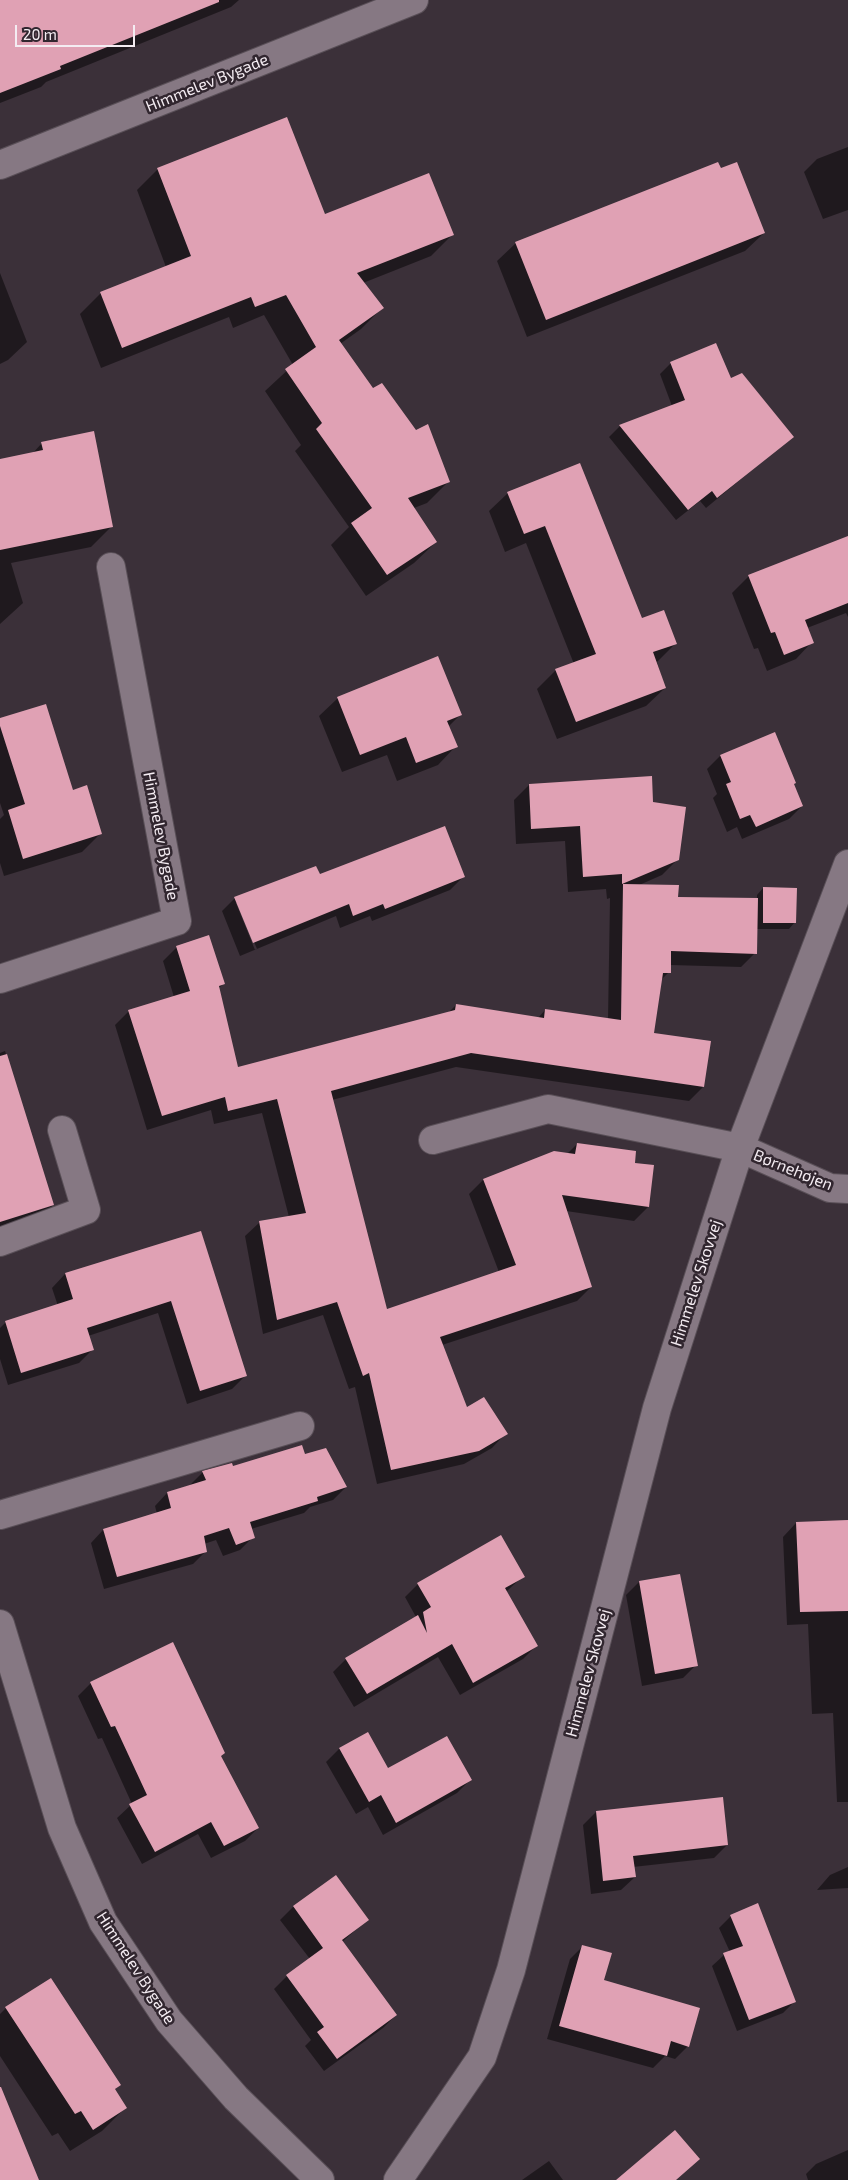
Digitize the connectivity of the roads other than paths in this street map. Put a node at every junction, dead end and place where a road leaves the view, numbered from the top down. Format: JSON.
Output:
{"nodes":[{"id":1,"x":414,"y":0,"type":"edge"},
{"id":2,"x":0,"y":165,"type":"edge"},
{"id":3,"x":111,"y":567,"type":"dead end"},
{"id":4,"x":848,"y":864,"type":"edge"},
{"id":5,"x":0,"y":979,"type":"edge"},
{"id":6,"x":62,"y":1130,"type":"dead end"},
{"id":7,"x":433,"y":1140,"type":"dead end"},
{"id":8,"x":740,"y":1148,"type":"junction"},
{"id":9,"x":848,"y":1189,"type":"edge"},
{"id":10,"x":0,"y":1242,"type":"edge"},
{"id":11,"x":300,"y":1426,"type":"dead end"},
{"id":12,"x":0,"y":1516,"type":"edge"},
{"id":13,"x":0,"y":1624,"type":"edge"},
{"id":14,"x":320,"y":2180,"type":"edge"},
{"id":15,"x":398,"y":2180,"type":"edge"}],
"edges":[{"from":1,"to":2,"type":"street","name":"Himmelev Bygade"},
{"from":3,"to":5,"type":"street","name":"Himmelev Bygade"},
{"from":4,"to":8,"type":"street","name":"Himmelev Skovvej"},
{"from":6,"to":10,"type":"street"},
{"from":7,"to":8,"type":"street"},
{"from":8,"to":9,"type":"street","name":"Børnehøjen"},
{"from":8,"to":15,"type":"street","name":"Himmelev Skovvej"},
{"from":11,"to":12,"type":"street"},
{"from":13,"to":14,"type":"street","name":"Himmelev Bygade"}]}
